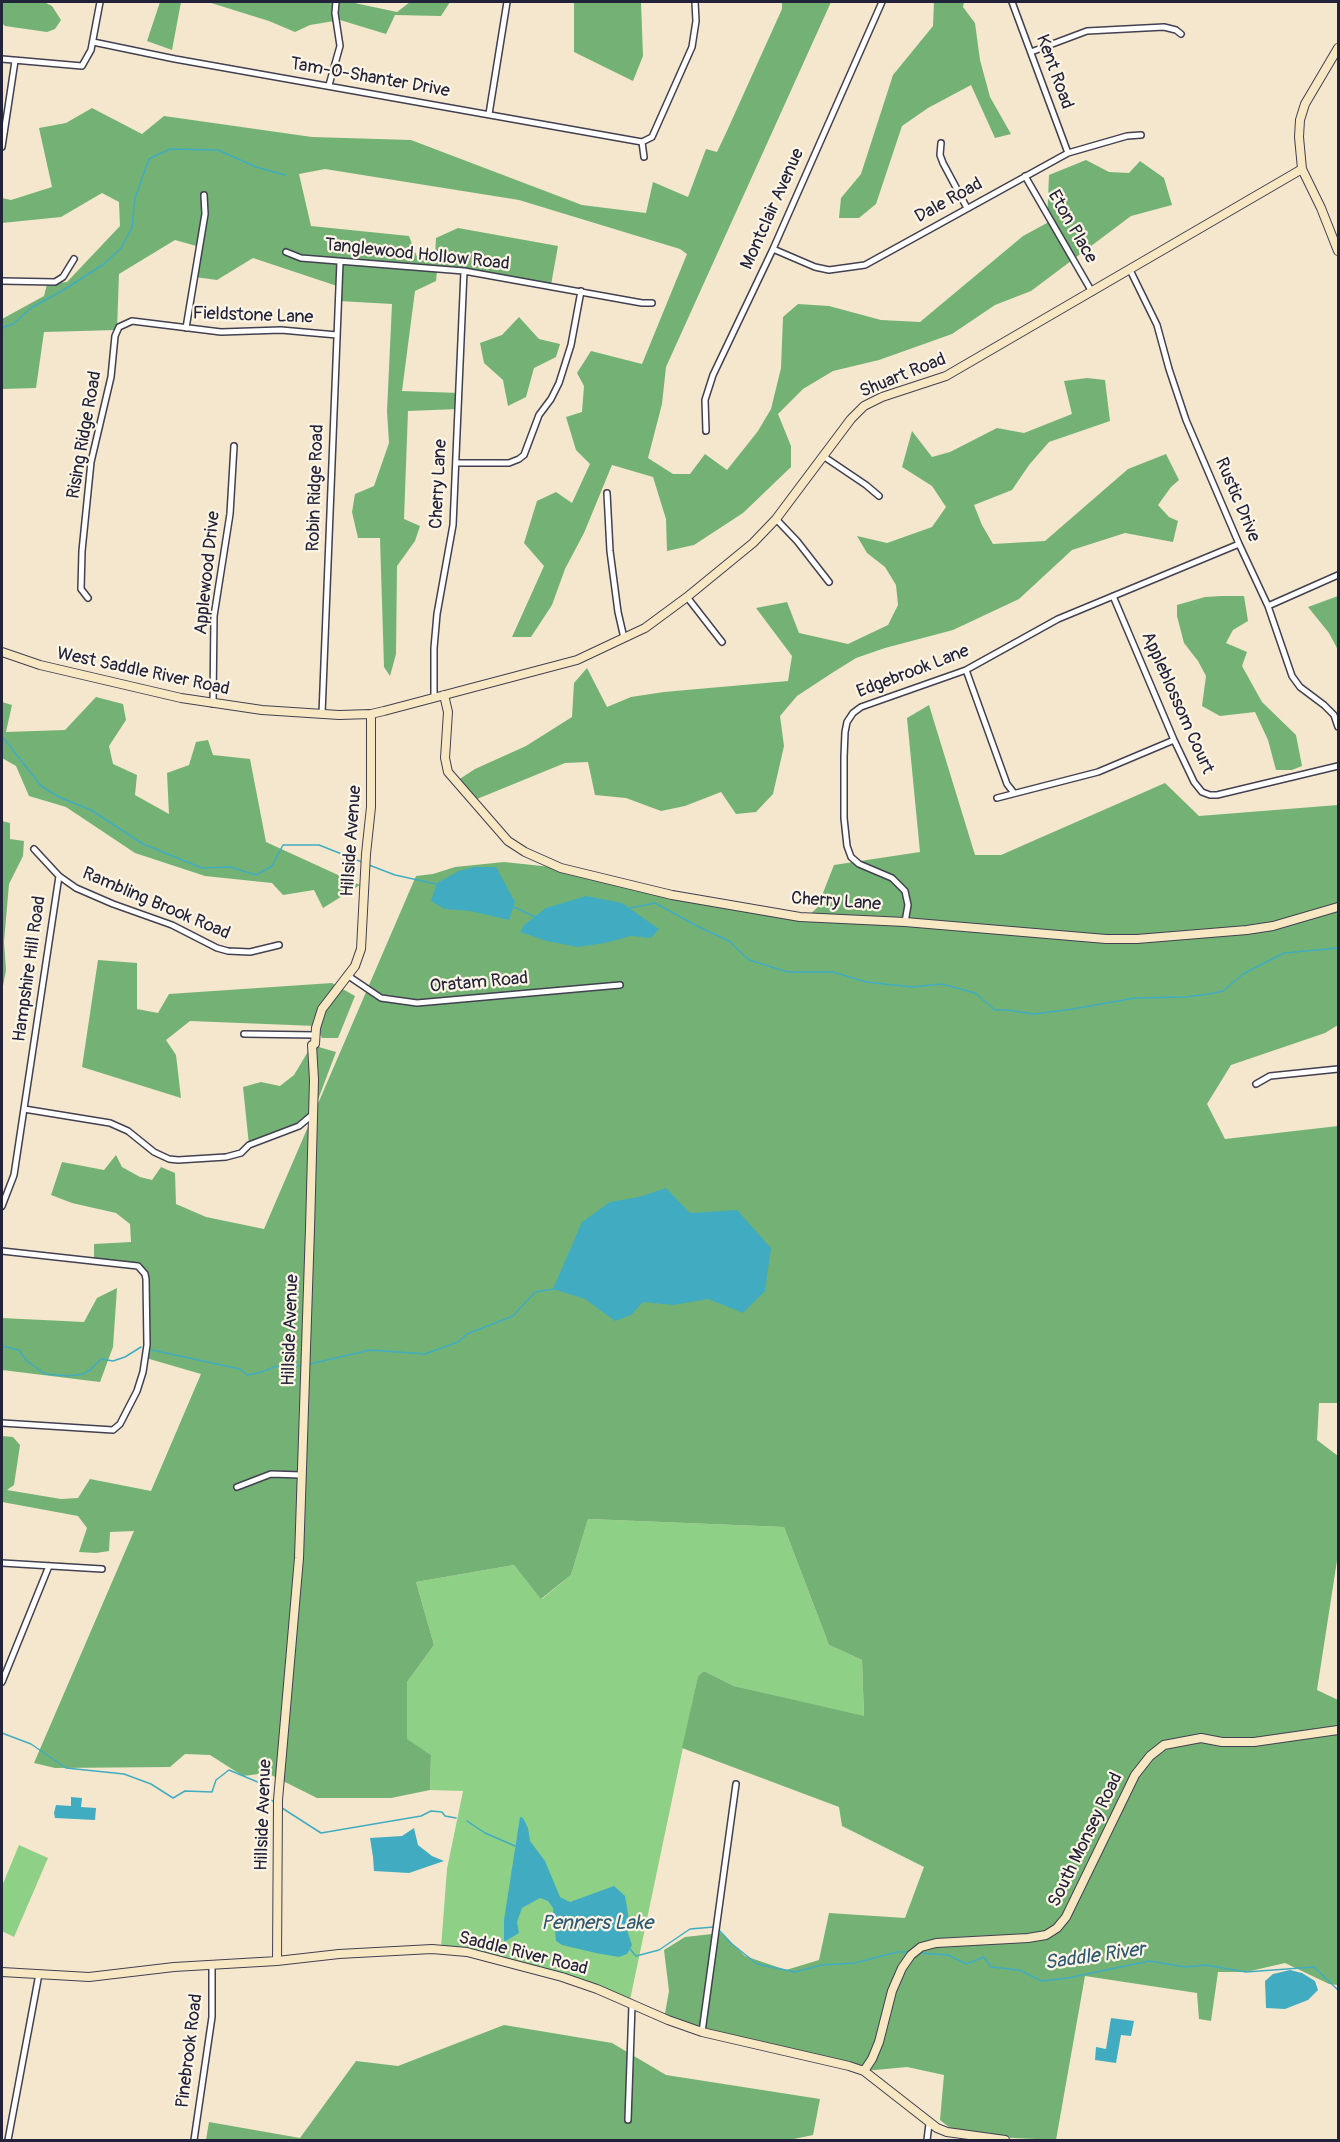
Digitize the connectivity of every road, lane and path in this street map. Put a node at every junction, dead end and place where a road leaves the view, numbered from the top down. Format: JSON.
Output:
{"nodes":[{"id":1,"x":100,"y":2,"type":"edge"},
{"id":2,"x":336,"y":2,"type":"edge"},
{"id":3,"x":507,"y":2,"type":"edge"},
{"id":4,"x":695,"y":2,"type":"edge"},
{"id":5,"x":882,"y":2,"type":"edge"},
{"id":6,"x":1012,"y":2,"type":"edge"},
{"id":7,"x":1181,"y":34,"type":"dead end"},
{"id":8,"x":93,"y":42,"type":"junction"},
{"id":9,"x":1338,"y":48,"type":"edge"},
{"id":10,"x":1031,"y":52,"type":"junction"},
{"id":11,"x":2,"y":59,"type":"edge"},
{"id":12,"x":15,"y":61,"type":"junction"},
{"id":13,"x":329,"y":85,"type":"junction"},
{"id":14,"x":489,"y":114,"type":"junction"},
{"id":15,"x":1141,"y":135,"type":"dead end"},
{"id":16,"x":642,"y":142,"type":"junction"},
{"id":17,"x":941,"y":143,"type":"dead end"},
{"id":18,"x":2,"y":147,"type":"edge"},
{"id":19,"x":1068,"y":153,"type":"junction"},
{"id":20,"x":644,"y":157,"type":"dead end"},
{"id":21,"x":1302,"y":169,"type":"junction"},
{"id":22,"x":1025,"y":176,"type":"junction"},
{"id":23,"x":204,"y":195,"type":"dead end"},
{"id":24,"x":967,"y":208,"type":"junction"},
{"id":25,"x":773,"y":249,"type":"junction"},
{"id":26,"x":1338,"y":251,"type":"edge"},
{"id":27,"x":286,"y":252,"type":"dead end"},
{"id":28,"x":74,"y":259,"type":"dead end"},
{"id":29,"x":340,"y":262,"type":"junction"},
{"id":30,"x":1130,"y":270,"type":"junction"},
{"id":31,"x":464,"y":271,"type":"junction"},
{"id":32,"x":2,"y":281,"type":"edge"},
{"id":33,"x":581,"y":291,"type":"junction"},
{"id":34,"x":1092,"y":292,"type":"junction"},
{"id":35,"x":652,"y":303,"type":"dead end"},
{"id":36,"x":132,"y":321,"type":"joint"},
{"id":37,"x":186,"y":328,"type":"junction"},
{"id":38,"x":337,"y":335,"type":"junction"},
{"id":39,"x":706,"y":430,"type":"dead end"},
{"id":40,"x":234,"y":446,"type":"dead end"},
{"id":41,"x":823,"y":456,"type":"junction"},
{"id":42,"x":456,"y":463,"type":"junction"},
{"id":43,"x":608,"y":493,"type":"dead end"},
{"id":44,"x":879,"y":496,"type":"dead end"},
{"id":45,"x":776,"y":519,"type":"junction"},
{"id":46,"x":1239,"y":544,"type":"junction"},
{"id":47,"x":1338,"y":574,"type":"edge"},
{"id":48,"x":829,"y":582,"type":"dead end"},
{"id":49,"x":1113,"y":596,"type":"junction"},
{"id":50,"x":687,"y":597,"type":"junction"},
{"id":51,"x":88,"y":598,"type":"dead end"},
{"id":52,"x":1268,"y":606,"type":"junction"},
{"id":53,"x":624,"y":638,"type":"junction"},
{"id":54,"x":722,"y":642,"type":"dead end"},
{"id":55,"x":2,"y":652,"type":"edge"},
{"id":56,"x":966,"y":670,"type":"junction"},
{"id":57,"x":493,"y":681,"type":"joint"},
{"id":58,"x":444,"y":695,"type":"junction"},
{"id":59,"x":434,"y":698,"type":"junction"},
{"id":60,"x":213,"y":704,"type":"junction"},
{"id":61,"x":322,"y":714,"type":"junction"},
{"id":62,"x":371,"y":714,"type":"junction"},
{"id":63,"x":1338,"y":727,"type":"edge"},
{"id":64,"x":1174,"y":740,"type":"junction"},
{"id":65,"x":1338,"y":766,"type":"edge"},
{"id":66,"x":1014,"y":793,"type":"junction"},
{"id":67,"x":996,"y":798,"type":"dead end"},
{"id":68,"x":34,"y":849,"type":"dead end"},
{"id":69,"x":58,"y":876,"type":"junction"},
{"id":70,"x":1338,"y":907,"type":"edge"},
{"id":71,"x":905,"y":922,"type":"junction"},
{"id":72,"x":279,"y":945,"type":"dead end"},
{"id":73,"x":348,"y":975,"type":"junction"},
{"id":74,"x":620,"y":985,"type":"dead end"},
{"id":75,"x":244,"y":1034,"type":"dead end"},
{"id":76,"x":315,"y":1035,"type":"junction"},
{"id":77,"x":1338,"y":1069,"type":"edge"},
{"id":78,"x":1256,"y":1084,"type":"dead end"},
{"id":79,"x":24,"y":1109,"type":"junction"},
{"id":80,"x":313,"y":1113,"type":"junction"},
{"id":81,"x":2,"y":1206,"type":"edge"},
{"id":82,"x":2,"y":1251,"type":"edge"},
{"id":83,"x":2,"y":1423,"type":"edge"},
{"id":84,"x":301,"y":1474,"type":"junction"},
{"id":85,"x":237,"y":1487,"type":"dead end"},
{"id":86,"x":2,"y":1563,"type":"edge"},
{"id":87,"x":49,"y":1566,"type":"junction"},
{"id":88,"x":102,"y":1569,"type":"dead end"},
{"id":89,"x":2,"y":1681,"type":"edge"},
{"id":90,"x":1338,"y":1730,"type":"edge"},
{"id":91,"x":736,"y":1784,"type":"dead end"},
{"id":92,"x":277,"y":1961,"type":"junction"},
{"id":93,"x":212,"y":1964,"type":"junction"},
{"id":94,"x":2,"y":1971,"type":"edge"},
{"id":95,"x":39,"y":1974,"type":"junction"},
{"id":96,"x":632,"y":2005,"type":"junction"},
{"id":97,"x":702,"y":2032,"type":"junction"},
{"id":98,"x":864,"y":2071,"type":"junction"},
{"id":99,"x":628,"y":2120,"type":"dead end"},
{"id":100,"x":929,"y":2124,"type":"junction"},
{"id":101,"x":8,"y":2140,"type":"edge"},
{"id":102,"x":194,"y":2140,"type":"edge"},
{"id":103,"x":927,"y":2140,"type":"edge"},
{"id":104,"x":1005,"y":2140,"type":"edge"}],
"edges":[{"from":1,"to":8,"type":"street"},
{"from":2,"to":13,"type":"street"},
{"from":3,"to":14,"type":"street"},
{"from":4,"to":16,"type":"street"},
{"from":5,"to":25,"type":"street","name":"Montclair Avenue"},
{"from":6,"to":10,"type":"street","name":"Kent Road"},
{"from":7,"to":10,"type":"street"},
{"from":8,"to":12,"type":"street"},
{"from":8,"to":13,"type":"street","name":"Tam-O-Shanter Drive"},
{"from":9,"to":21,"type":"street"},
{"from":10,"to":19,"type":"street","name":"Kent Road"},
{"from":11,"to":12,"type":"street"},
{"from":12,"to":18,"type":"street"},
{"from":13,"to":14,"type":"street","name":"Tam-O-Shanter Drive"},
{"from":14,"to":16,"type":"street","name":"Tam-O-Shanter Drive"},
{"from":15,"to":19,"type":"street","name":"Dale Road"},
{"from":16,"to":20,"type":"street"},
{"from":17,"to":24,"type":"street"},
{"from":19,"to":22,"type":"street","name":"Dale Road"},
{"from":21,"to":26,"type":"street"},
{"from":21,"to":30,"type":"street","name":"Shuart Road"},
{"from":22,"to":24,"type":"street","name":"Dale Road"},
{"from":22,"to":34,"type":"street","name":"Eton Place"},
{"from":23,"to":37,"type":"street"},
{"from":24,"to":25,"type":"street","name":"Dale Road"},
{"from":25,"to":39,"type":"street","name":"Montclair Avenue"},
{"from":27,"to":29,"type":"street","name":"Tanglewood Hollow Road"},
{"from":28,"to":32,"type":"street"},
{"from":29,"to":31,"type":"street","name":"Tanglewood Hollow Road"},
{"from":29,"to":38,"type":"street","name":"Robin Ridge Road"},
{"from":30,"to":34,"type":"street","name":"Shuart Road"},
{"from":30,"to":46,"type":"street","name":"Rustic Drive"},
{"from":31,"to":33,"type":"street","name":"Tanglewood Hollow Road"},
{"from":31,"to":42,"type":"street","name":"Cherry Lane"},
{"from":33,"to":35,"type":"street","name":"Tanglewood Hollow Road"},
{"from":33,"to":42,"type":"street"},
{"from":34,"to":41,"type":"street","name":"Shuart Road"},
{"from":36,"to":37,"type":"street","name":"Fieldstone Lane"},
{"from":36,"to":51,"type":"street","name":"Rising Ridge Road"},
{"from":37,"to":38,"type":"street","name":"Fieldstone Lane"},
{"from":38,"to":61,"type":"street","name":"Robin Ridge Road"},
{"from":40,"to":60,"type":"street","name":"Applewood Drive"},
{"from":41,"to":44,"type":"street"},
{"from":41,"to":45,"type":"street","name":"Shuart Road"},
{"from":42,"to":59,"type":"street","name":"Cherry Lane"},
{"from":43,"to":53,"type":"street"},
{"from":45,"to":48,"type":"street"},
{"from":45,"to":50,"type":"street","name":"Shuart Road"},
{"from":46,"to":49,"type":"street","name":"Edgebrook Lane"},
{"from":46,"to":52,"type":"street","name":"Rustic Drive"},
{"from":47,"to":52,"type":"street"},
{"from":49,"to":56,"type":"street","name":"Edgebrook Lane"},
{"from":49,"to":64,"type":"street","name":"Appleblossom Court"},
{"from":50,"to":53,"type":"street","name":"Shuart Road"},
{"from":50,"to":54,"type":"street"},
{"from":52,"to":63,"type":"street","name":"Rustic Drive"},
{"from":53,"to":57,"type":"street","name":"Shuart Road"},
{"from":55,"to":60,"type":"street","name":"West Saddle River Road"},
{"from":56,"to":66,"type":"street"},
{"from":56,"to":71,"type":"street","name":"Edgebrook Lane"},
{"from":57,"to":58,"type":"street","name":"West Saddle River Road"},
{"from":58,"to":59,"type":"street","name":"West Saddle River Road"},
{"from":58,"to":71,"type":"street","name":"Cherry Lane"},
{"from":59,"to":62,"type":"street","name":"West Saddle River Road"},
{"from":60,"to":61,"type":"street","name":"West Saddle River Road"},
{"from":61,"to":62,"type":"street","name":"West Saddle River Road"},
{"from":62,"to":73,"type":"street","name":"Hillside Avenue"},
{"from":64,"to":65,"type":"street","name":"Appleblossom Court"},
{"from":64,"to":66,"type":"street"},
{"from":66,"to":67,"type":"street"},
{"from":68,"to":69,"type":"street","name":"Rambling Brook Road"},
{"from":69,"to":72,"type":"street","name":"Rambling Brook Road"},
{"from":69,"to":79,"type":"street","name":"Hampshire Hill Road"},
{"from":70,"to":71,"type":"street","name":"Cherry Lane"},
{"from":73,"to":74,"type":"street","name":"Oratam Road"},
{"from":73,"to":76,"type":"street","name":"Hillside Avenue"},
{"from":75,"to":76,"type":"street"},
{"from":76,"to":80,"type":"street","name":"Hillside Avenue"},
{"from":77,"to":78,"type":"street"},
{"from":79,"to":80,"type":"street"},
{"from":79,"to":81,"type":"street","name":"Hampshire Hill Road"},
{"from":80,"to":84,"type":"street","name":"Hillside Avenue"},
{"from":82,"to":83,"type":"street"},
{"from":84,"to":85,"type":"street"},
{"from":84,"to":92,"type":"street","name":"Hillside Avenue"},
{"from":86,"to":87,"type":"street"},
{"from":87,"to":88,"type":"street"},
{"from":87,"to":89,"type":"street"},
{"from":90,"to":98,"type":"street","name":"South Monsey Road"},
{"from":91,"to":97,"type":"street"},
{"from":92,"to":93,"type":"street","name":"Saddle River Road"},
{"from":92,"to":96,"type":"street","name":"Saddle River Road"},
{"from":93,"to":95,"type":"street","name":"Saddle River Road"},
{"from":93,"to":102,"type":"street","name":"Pinebrook Road"},
{"from":94,"to":95,"type":"street","name":"Saddle River Road"},
{"from":95,"to":101,"type":"street"},
{"from":96,"to":97,"type":"street","name":"Saddle River Road"},
{"from":96,"to":99,"type":"street"},
{"from":97,"to":98,"type":"street","name":"Saddle River Road"},
{"from":98,"to":100,"type":"street","name":"Saddle River Road"},
{"from":100,"to":103,"type":"street"},
{"from":100,"to":104,"type":"street","name":"Saddle River Road"}]}
